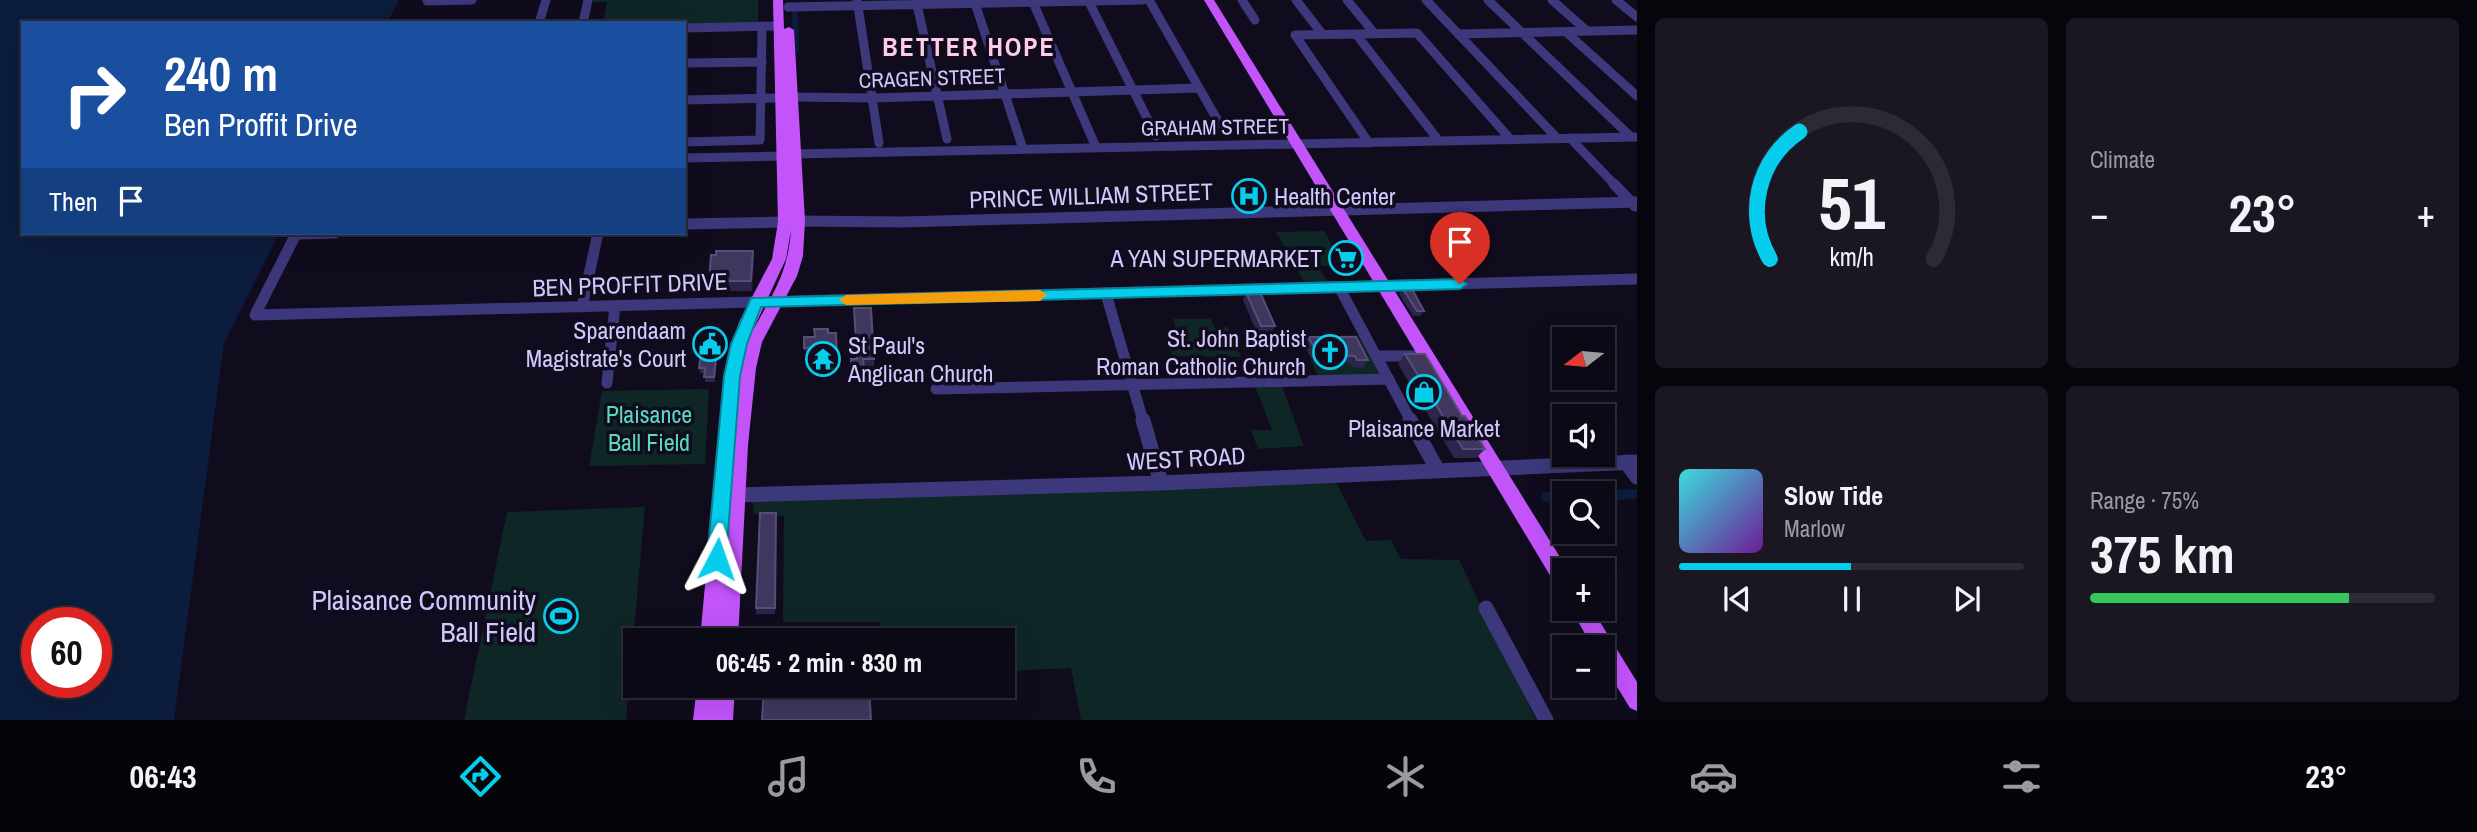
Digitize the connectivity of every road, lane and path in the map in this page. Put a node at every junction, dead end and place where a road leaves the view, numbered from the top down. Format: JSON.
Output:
{"nodes":[{"id":1,"x":472,"y":0,"type":"edge"},
{"id":2,"x":546,"y":0,"type":"edge"},
{"id":3,"x":588,"y":0,"type":"edge"},
{"id":4,"x":1088,"y":0,"type":"edge"},
{"id":5,"x":1143,"y":0,"type":"edge"},
{"id":6,"x":1149,"y":0,"type":"edge"},
{"id":7,"x":1209,"y":0,"type":"edge"},
{"id":8,"x":1242,"y":0,"type":"edge"},
{"id":9,"x":1296,"y":0,"type":"edge"},
{"id":10,"x":1347,"y":0,"type":"edge"},
{"id":11,"x":1426,"y":0,"type":"edge"},
{"id":12,"x":1488,"y":0,"type":"edge"},
{"id":13,"x":1552,"y":0,"type":"edge"},
{"id":14,"x":1616,"y":0,"type":"edge"},
{"id":15,"x":427,"y":1,"type":"edge"},
{"id":16,"x":1032,"y":1,"type":"edge"},
{"id":17,"x":785,"y":2,"type":"edge"},
{"id":18,"x":917,"y":2,"type":"edge"},
{"id":19,"x":974,"y":2,"type":"edge"},
{"id":20,"x":857,"y":3,"type":"edge"},
{"id":21,"x":1637,"y":17,"type":"edge"},
{"id":22,"x":1255,"y":20,"type":"dead end"},
{"id":23,"x":540,"y":21,"type":"edge"},
{"id":24,"x":583,"y":21,"type":"edge"},
{"id":25,"x":770,"y":27,"type":"junction"},
{"id":26,"x":686,"y":28,"type":"edge"},
{"id":27,"x":1637,"y":30,"type":"edge"},
{"id":28,"x":1587,"y":31,"type":"junction"},
{"id":29,"x":1566,"y":32,"type":"junction"},
{"id":30,"x":1417,"y":33,"type":"joint"},
{"id":31,"x":1523,"y":33,"type":"junction"},
{"id":32,"x":1356,"y":34,"type":"junction"},
{"id":33,"x":1375,"y":34,"type":"junction"},
{"id":34,"x":1458,"y":34,"type":"junction"},
{"id":35,"x":1323,"y":35,"type":"junction"},
{"id":36,"x":762,"y":62,"type":"junction"},
{"id":37,"x":686,"y":63,"type":"edge"},
{"id":38,"x":1199,"y":88,"type":"junction"},
{"id":39,"x":1133,"y":90,"type":"junction"},
{"id":40,"x":1070,"y":92,"type":"junction"},
{"id":41,"x":1004,"y":93,"type":"junction"},
{"id":42,"x":938,"y":95,"type":"junction"},
{"id":43,"x":1637,"y":96,"type":"edge"},
{"id":44,"x":786,"y":98,"type":"junction"},
{"id":45,"x":874,"y":98,"type":"junction"},
{"id":46,"x":761,"y":99,"type":"junction"},
{"id":47,"x":686,"y":100,"type":"edge"},
{"id":48,"x":1222,"y":128,"type":"dead end"},
{"id":49,"x":1156,"y":136,"type":"dead end"},
{"id":50,"x":1634,"y":137,"type":"edge"},
{"id":51,"x":947,"y":139,"type":"dead end"},
{"id":52,"x":1564,"y":139,"type":"junction"},
{"id":53,"x":1511,"y":140,"type":"junction"},
{"id":54,"x":1439,"y":141,"type":"junction"},
{"id":55,"x":686,"y":142,"type":"edge"},
{"id":56,"x":879,"y":143,"type":"dead end"},
{"id":57,"x":1369,"y":143,"type":"junction"},
{"id":58,"x":1298,"y":144,"type":"junction"},
{"id":59,"x":1095,"y":145,"type":"dead end"},
{"id":60,"x":1023,"y":149,"type":"junction"},
{"id":61,"x":789,"y":155,"type":"junction"},
{"id":62,"x":686,"y":158,"type":"edge"},
{"id":63,"x":1635,"y":204,"type":"edge"},
{"id":64,"x":1337,"y":209,"type":"junction"},
{"id":65,"x":791,"y":221,"type":"junction"},
{"id":66,"x":686,"y":224,"type":"edge"},
{"id":67,"x":295,"y":235,"type":"edge"},
{"id":68,"x":598,"y":235,"type":"edge"},
{"id":69,"x":1637,"y":279,"type":"edge"},
{"id":70,"x":1384,"y":286,"type":"junction"},
{"id":71,"x":1339,"y":287,"type":"junction"},
{"id":72,"x":1106,"y":294,"type":"junction"},
{"id":73,"x":756,"y":302,"type":"junction"},
{"id":74,"x":776,"y":302,"type":"junction"},
{"id":75,"x":615,"y":306,"type":"junction"},
{"id":76,"x":582,"y":307,"type":"junction"},
{"id":77,"x":255,"y":315,"type":"joint"},
{"id":78,"x":1427,"y":355,"type":"junction"},
{"id":79,"x":1376,"y":356,"type":"junction"},
{"id":80,"x":1388,"y":379,"type":"junction"},
{"id":81,"x":607,"y":383,"type":"dead end"},
{"id":82,"x":1132,"y":383,"type":"junction"},
{"id":83,"x":936,"y":389,"type":"dead end"},
{"id":84,"x":1632,"y":462,"type":"edge"},
{"id":85,"x":1496,"y":467,"type":"junction"},
{"id":86,"x":1437,"y":469,"type":"junction"},
{"id":87,"x":1637,"y":477,"type":"edge"},
{"id":88,"x":1161,"y":482,"type":"junction"},
{"id":89,"x":737,"y":495,"type":"junction"},
{"id":90,"x":1552,"y":561,"type":"edge"},
{"id":91,"x":1486,"y":608,"type":"dead end"},
{"id":92,"x":1588,"y":621,"type":"edge"},
{"id":93,"x":711,"y":628,"type":"edge"},
{"id":94,"x":729,"y":628,"type":"edge"},
{"id":95,"x":706,"y":698,"type":"edge"},
{"id":96,"x":724,"y":698,"type":"edge"},
{"id":97,"x":1637,"y":701,"type":"edge"},
{"id":98,"x":704,"y":720,"type":"edge"},
{"id":99,"x":722,"y":720,"type":"edge"},
{"id":100,"x":1546,"y":720,"type":"edge"}],
"edges":[{"from":1,"to":15,"type":"street"},
{"from":2,"to":23,"type":"street"},
{"from":3,"to":24,"type":"street"},
{"from":4,"to":5,"type":"street"},
{"from":4,"to":16,"type":"street"},
{"from":4,"to":39,"type":"street"},
{"from":6,"to":38,"type":"street"},
{"from":7,"to":58,"type":"main road"},
{"from":8,"to":22,"type":"street"},
{"from":9,"to":35,"type":"street"},
{"from":10,"to":33,"type":"street"},
{"from":11,"to":34,"type":"street"},
{"from":12,"to":31,"type":"street"},
{"from":13,"to":28,"type":"street"},
{"from":14,"to":21,"type":"street"},
{"from":16,"to":19,"type":"street"},
{"from":16,"to":40,"type":"street"},
{"from":17,"to":20,"type":"street"},
{"from":17,"to":25,"type":"main road"},
{"from":17,"to":44,"type":"main road"},
{"from":18,"to":19,"type":"street"},
{"from":18,"to":20,"type":"street"},
{"from":18,"to":42,"type":"street"},
{"from":19,"to":41,"type":"street"},
{"from":20,"to":45,"type":"street"},
{"from":25,"to":26,"type":"street"},
{"from":25,"to":36,"type":"street"},
{"from":25,"to":44,"type":"main road"},
{"from":27,"to":28,"type":"street"},
{"from":28,"to":29,"type":"street"},
{"from":29,"to":31,"type":"street"},
{"from":29,"to":43,"type":"street"},
{"from":30,"to":33,"type":"street"},
{"from":30,"to":53,"type":"street"},
{"from":31,"to":34,"type":"street"},
{"from":31,"to":50,"type":"street"},
{"from":32,"to":33,"type":"street"},
{"from":32,"to":35,"type":"street"},
{"from":32,"to":54,"type":"street"},
{"from":34,"to":52,"type":"street"},
{"from":35,"to":57,"type":"street"},
{"from":36,"to":37,"type":"street"},
{"from":36,"to":46,"type":"street"},
{"from":38,"to":39,"type":"street","name":"CRAGEN STREET"},
{"from":38,"to":48,"type":"street"},
{"from":39,"to":40,"type":"street","name":"CRAGEN STREET"},
{"from":39,"to":49,"type":"street"},
{"from":40,"to":41,"type":"street","name":"CRAGEN STREET"},
{"from":40,"to":59,"type":"street"},
{"from":41,"to":42,"type":"street","name":"CRAGEN STREET"},
{"from":41,"to":60,"type":"street"},
{"from":42,"to":45,"type":"street","name":"CRAGEN STREET"},
{"from":42,"to":51,"type":"street"},
{"from":44,"to":45,"type":"street","name":"CRAGEN STREET"},
{"from":44,"to":46,"type":"street","name":"CRAGEN STREET"},
{"from":44,"to":61,"type":"main road"},
{"from":45,"to":56,"type":"street"},
{"from":46,"to":47,"type":"street","name":"CRAGEN STREET"},
{"from":46,"to":55,"type":"street"},
{"from":50,"to":52,"type":"street","name":"GRAHAM STREET"},
{"from":52,"to":53,"type":"street","name":"GRAHAM STREET"},
{"from":52,"to":63,"type":"street"},
{"from":53,"to":54,"type":"street","name":"GRAHAM STREET"},
{"from":54,"to":57,"type":"street","name":"GRAHAM STREET"},
{"from":57,"to":58,"type":"street","name":"GRAHAM STREET"},
{"from":58,"to":60,"type":"street","name":"GRAHAM STREET"},
{"from":58,"to":64,"type":"main road"},
{"from":60,"to":61,"type":"street","name":"GRAHAM STREET"},
{"from":61,"to":62,"type":"street","name":"GRAHAM STREET"},
{"from":61,"to":65,"type":"main road"},
{"from":63,"to":64,"type":"street","name":"PRINCE WILLIAM STREET"},
{"from":64,"to":65,"type":"street","name":"PRINCE WILLIAM STREET"},
{"from":64,"to":70,"type":"main road"},
{"from":65,"to":66,"type":"street","name":"PRINCE WILLIAM STREET"},
{"from":65,"to":73,"type":"main road"},
{"from":65,"to":74,"type":"main road"},
{"from":67,"to":77,"type":"street"},
{"from":68,"to":76,"type":"street"},
{"from":69,"to":70,"type":"street","name":"BEN PROFFIT DRIVE"},
{"from":70,"to":71,"type":"street","name":"BEN PROFFIT DRIVE"},
{"from":70,"to":78,"type":"main road"},
{"from":71,"to":72,"type":"street","name":"BEN PROFFIT DRIVE"},
{"from":71,"to":79,"type":"street"},
{"from":72,"to":74,"type":"street","name":"BEN PROFFIT DRIVE"},
{"from":72,"to":82,"type":"street"},
{"from":73,"to":74,"type":"street","name":"BEN PROFFIT DRIVE"},
{"from":73,"to":75,"type":"street","name":"BEN PROFFIT DRIVE"},
{"from":73,"to":93,"type":"main road"},
{"from":74,"to":89,"type":"main road"},
{"from":75,"to":76,"type":"street","name":"BEN PROFFIT DRIVE"},
{"from":75,"to":81,"type":"street"},
{"from":76,"to":77,"type":"street","name":"BEN PROFFIT DRIVE"},
{"from":78,"to":79,"type":"street"},
{"from":78,"to":85,"type":"main road"},
{"from":79,"to":80,"type":"street"},
{"from":80,"to":82,"type":"street"},
{"from":80,"to":86,"type":"street"},
{"from":82,"to":83,"type":"street"},
{"from":82,"to":88,"type":"street"},
{"from":84,"to":85,"type":"street","name":"WEST ROAD"},
{"from":84,"to":87,"type":"street"},
{"from":85,"to":86,"type":"street","name":"WEST ROAD"},
{"from":85,"to":90,"type":"main road"},
{"from":86,"to":88,"type":"street","name":"WEST ROAD"},
{"from":88,"to":89,"type":"street","name":"WEST ROAD"},
{"from":89,"to":94,"type":"main road"},
{"from":91,"to":100,"type":"street"},
{"from":92,"to":97,"type":"main road"},
{"from":95,"to":98,"type":"main road"},
{"from":96,"to":99,"type":"main road"}]}
